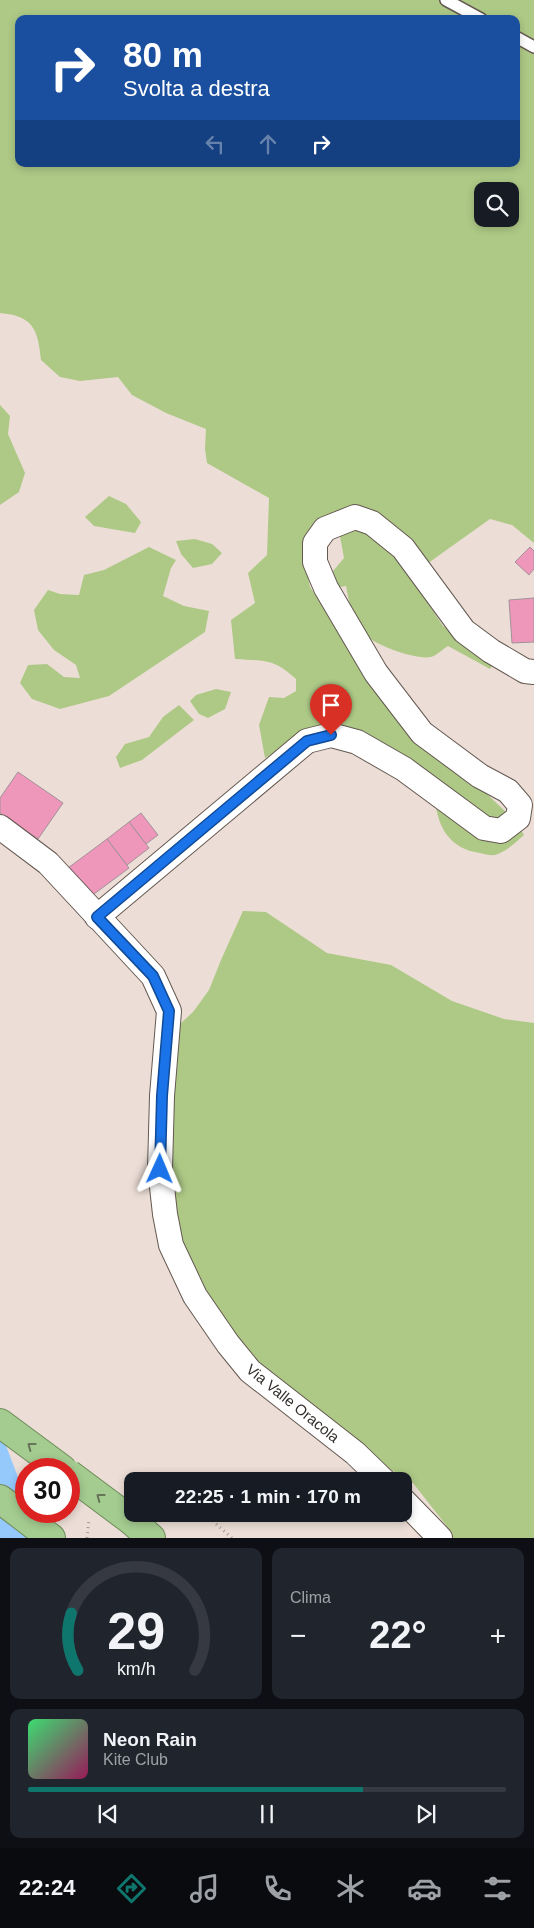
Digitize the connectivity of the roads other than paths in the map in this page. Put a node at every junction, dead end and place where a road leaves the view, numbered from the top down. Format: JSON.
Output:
{"nodes":[{"id":1,"x":446,"y":0,"type":"edge"},
{"id":2,"x":474,"y":15,"type":"edge"},
{"id":3,"x":520,"y":40,"type":"edge"},
{"id":4,"x":534,"y":47,"type":"edge"},
{"id":5,"x":534,"y":672,"type":"edge"},
{"id":6,"x":0,"y":827,"type":"edge"},
{"id":7,"x":97,"y":917,"type":"junction"},
{"id":8,"x":0,"y":1423,"type":"edge"},
{"id":9,"x":47,"y":1458,"type":"edge"},
{"id":10,"x":375,"y":1472,"type":"edge"},
{"id":11,"x":80,"y":1482,"type":"edge"},
{"id":12,"x":0,"y":1499,"type":"edge"},
{"id":13,"x":412,"y":1509,"type":"edge"},
{"id":14,"x":142,"y":1529,"type":"edge"},
{"id":15,"x":51,"y":1538,"type":"edge"},
{"id":16,"x":440,"y":1538,"type":"edge"}],
"edges":[{"from":1,"to":2,"type":"lane"},
{"from":3,"to":4,"type":"lane"},
{"from":5,"to":7,"type":"street"},
{"from":6,"to":7,"type":"street","name":"Via Valle Oracola"},
{"from":7,"to":10,"type":"street","name":"Via Valle Oracola"},
{"from":9,"to":8,"type":"highway","one_way":true},
{"from":14,"to":11,"type":"highway","one_way":true,"bridge":true},
{"from":12,"to":15,"type":"highway"},
{"from":13,"to":16,"type":"street"}]}
